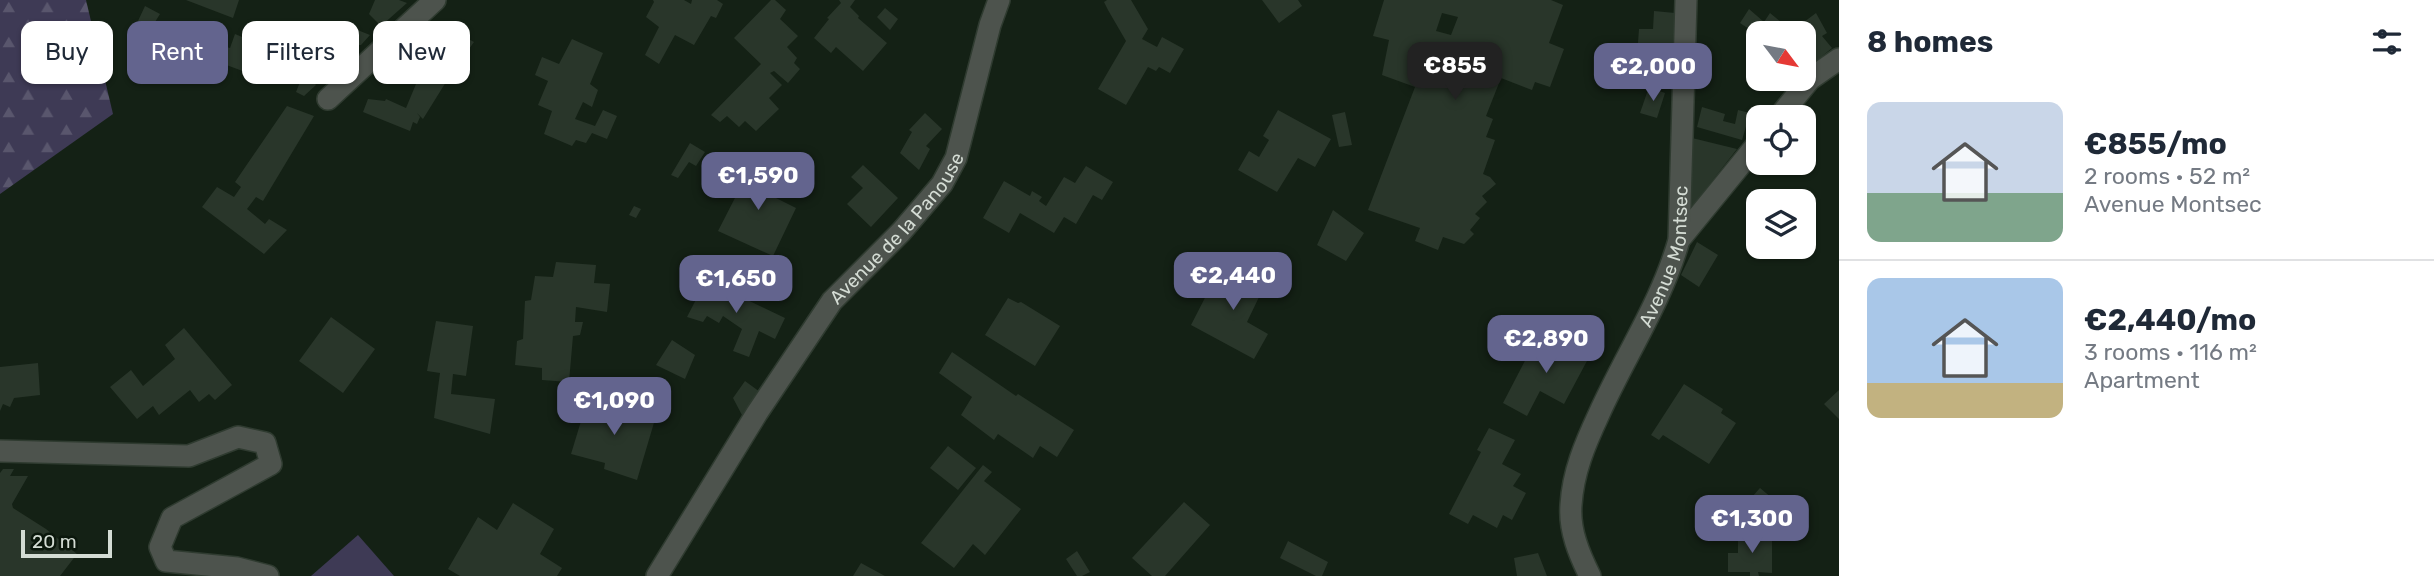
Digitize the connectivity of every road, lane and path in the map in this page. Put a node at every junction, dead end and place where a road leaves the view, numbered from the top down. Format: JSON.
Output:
{"nodes":[{"id":1,"x":435,"y":0,"type":"edge"},
{"id":2,"x":999,"y":0,"type":"edge"},
{"id":3,"x":1686,"y":0,"type":"edge"},
{"id":4,"x":1839,"y":59,"type":"edge"},
{"id":5,"x":328,"y":99,"type":"dead end"},
{"id":6,"x":1789,"y":105,"type":"edge"},
{"id":7,"x":1746,"y":158,"type":"edge"},
{"id":8,"x":1679,"y":240,"type":"junction"},
{"id":9,"x":0,"y":451,"type":"edge"},
{"id":10,"x":268,"y":576,"type":"edge"},
{"id":11,"x":657,"y":576,"type":"edge"},
{"id":12,"x":1590,"y":576,"type":"edge"}],
"edges":[{"from":1,"to":5,"type":"street"},
{"from":2,"to":11,"type":"street","name":"Avenue de la Panouse"},
{"from":3,"to":8,"type":"street","name":"Avenue Montsec"},
{"from":4,"to":6,"type":"street"},
{"from":7,"to":8,"type":"street"},
{"from":8,"to":12,"type":"street","name":"Avenue Montsec"},
{"from":9,"to":10,"type":"street"}]}
